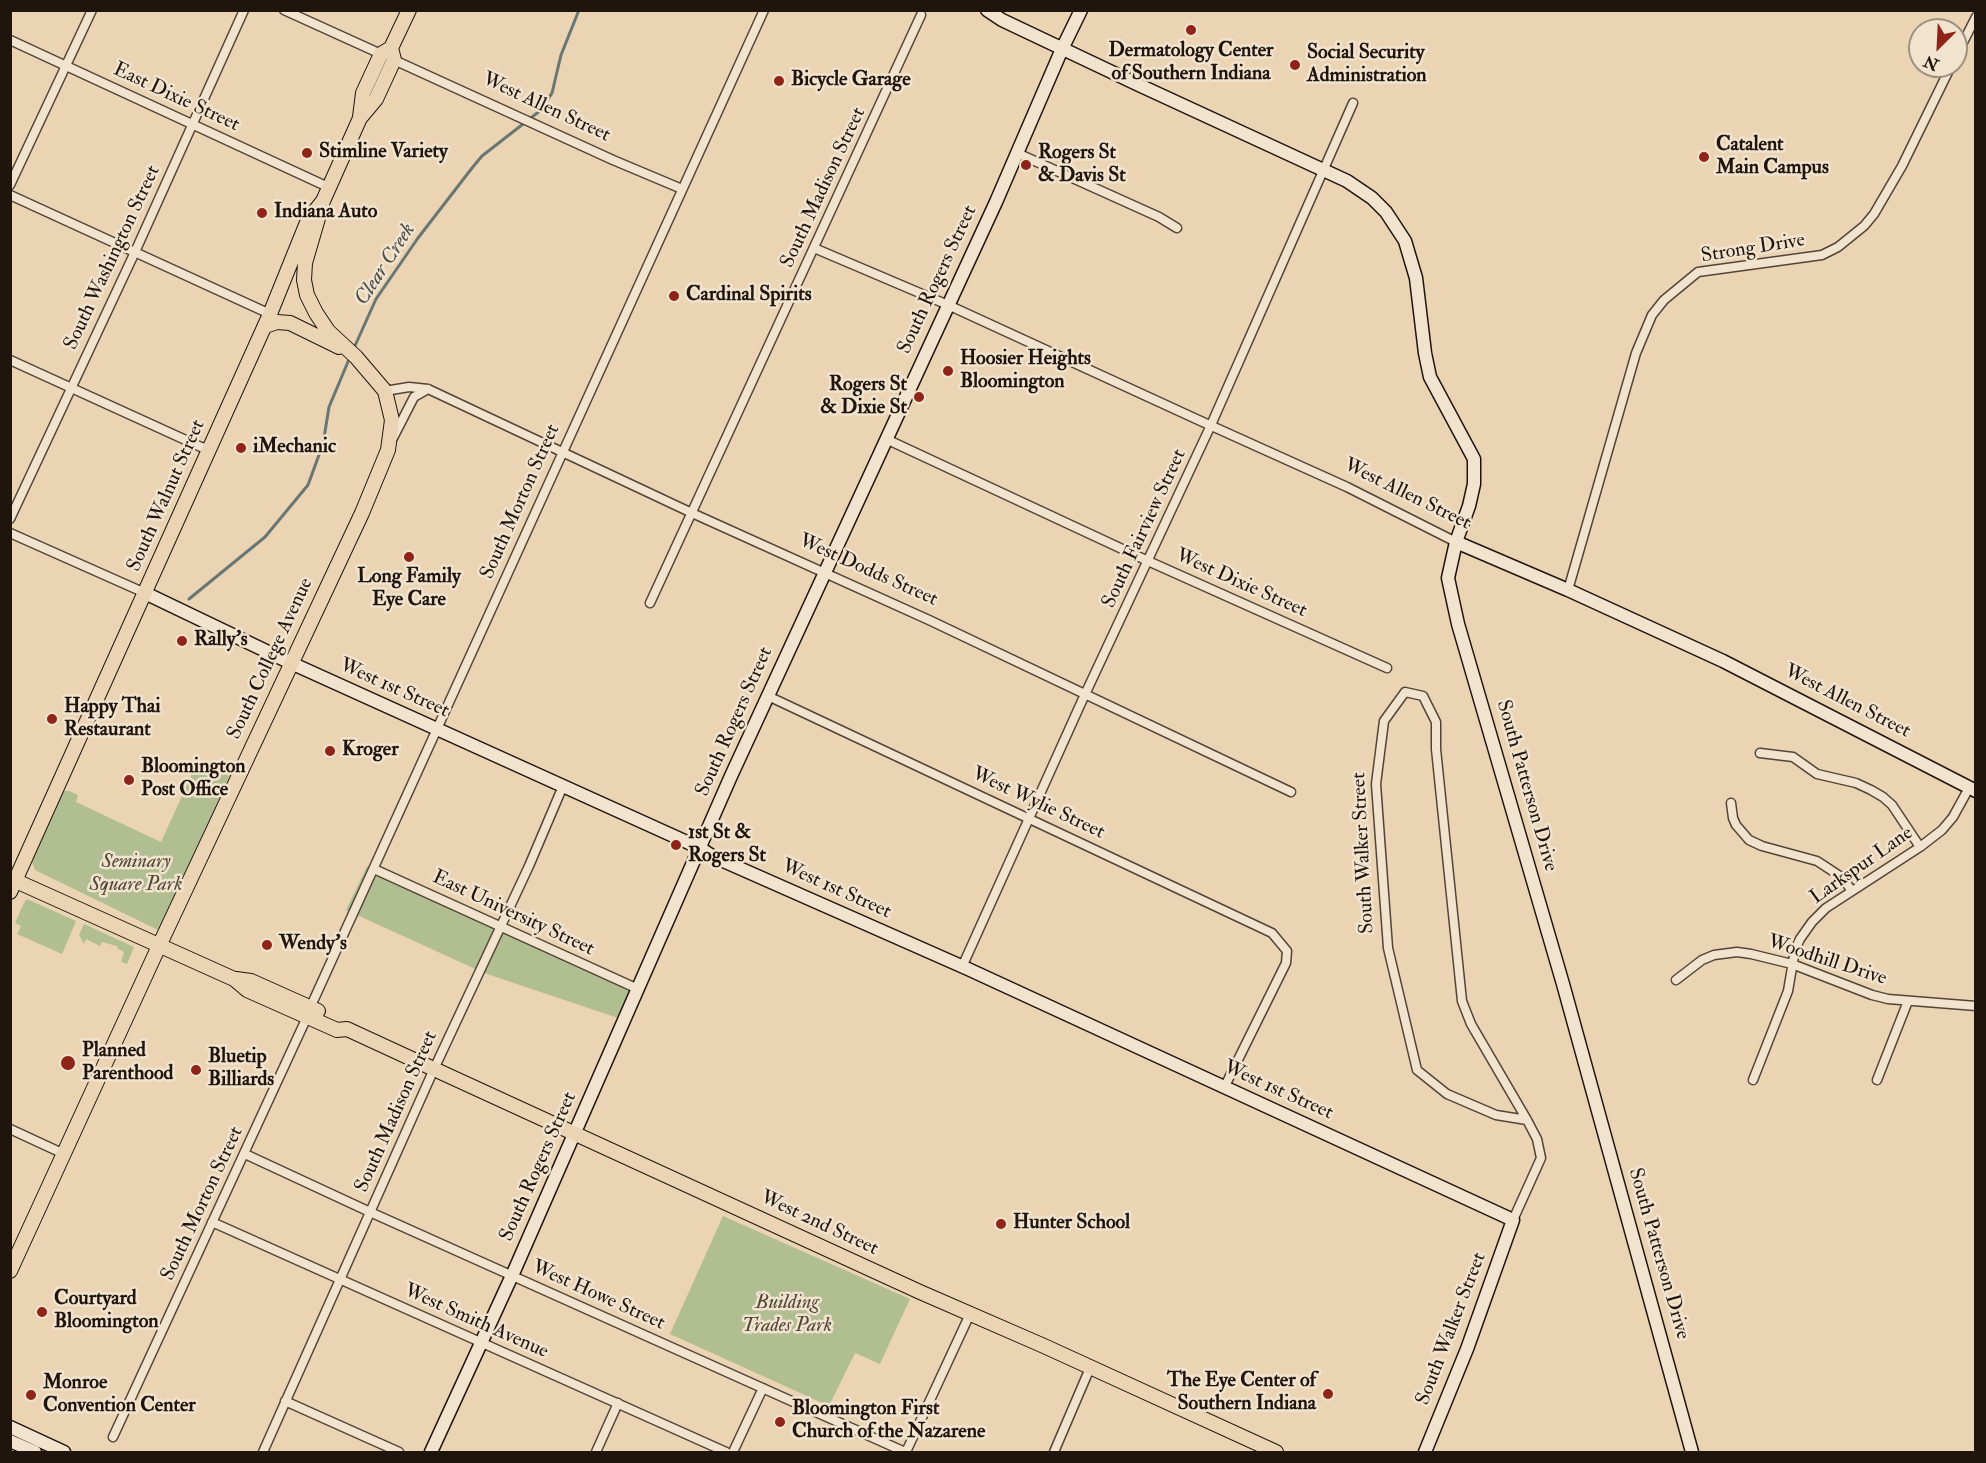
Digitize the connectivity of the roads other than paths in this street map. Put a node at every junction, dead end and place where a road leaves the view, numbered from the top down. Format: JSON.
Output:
{"nodes":[{"id":1,"x":92,"y":10,"type":"edge"},
{"id":2,"x":244,"y":10,"type":"edge"},
{"id":3,"x":285,"y":10,"type":"edge"},
{"id":4,"x":409,"y":10,"type":"edge"},
{"id":5,"x":764,"y":10,"type":"edge"},
{"id":6,"x":987,"y":10,"type":"edge"},
{"id":7,"x":1081,"y":10,"type":"edge"},
{"id":8,"x":921,"y":15,"type":"dead end"},
{"id":9,"x":1976,"y":17,"type":"edge"},
{"id":10,"x":1968,"y":33,"type":"edge"},
{"id":11,"x":10,"y":40,"type":"edge"},
{"id":12,"x":1062,"y":49,"type":"junction"},
{"id":13,"x":389,"y":54,"type":"junction"},
{"id":14,"x":65,"y":66,"type":"junction"},
{"id":15,"x":1945,"y":78,"type":"edge"},
{"id":16,"x":1353,"y":103,"type":"dead end"},
{"id":17,"x":193,"y":124,"type":"junction"},
{"id":18,"x":1017,"y":153,"type":"junction"},
{"id":19,"x":1323,"y":170,"type":"junction"},
{"id":20,"x":10,"y":185,"type":"edge"},
{"id":21,"x":328,"y":186,"type":"junction"},
{"id":22,"x":682,"y":189,"type":"junction"},
{"id":23,"x":10,"y":195,"type":"edge"},
{"id":24,"x":323,"y":201,"type":"junction"},
{"id":25,"x":1177,"y":228,"type":"dead end"},
{"id":26,"x":814,"y":248,"type":"junction"},
{"id":27,"x":135,"y":252,"type":"junction"},
{"id":28,"x":948,"y":305,"type":"junction"},
{"id":29,"x":267,"y":320,"type":"junction"},
{"id":30,"x":333,"y":340,"type":"junction"},
{"id":31,"x":10,"y":360,"type":"edge"},
{"id":32,"x":72,"y":387,"type":"junction"},
{"id":33,"x":428,"y":389,"type":"junction"},
{"id":34,"x":385,"y":391,"type":"junction"},
{"id":35,"x":1211,"y":425,"type":"junction"},
{"id":36,"x":886,"y":439,"type":"junction"},
{"id":37,"x":210,"y":448,"type":"junction"},
{"id":38,"x":388,"y":450,"type":"junction"},
{"id":39,"x":562,"y":452,"type":"junction"},
{"id":40,"x":692,"y":513,"type":"junction"},
{"id":41,"x":10,"y":519,"type":"edge"},
{"id":42,"x":10,"y":532,"type":"edge"},
{"id":43,"x":1456,"y":542,"type":"junction"},
{"id":44,"x":1148,"y":561,"type":"junction"},
{"id":45,"x":824,"y":572,"type":"junction"},
{"id":46,"x":1568,"y":590,"type":"junction"},
{"id":47,"x":145,"y":593,"type":"junction"},
{"id":48,"x":650,"y":603,"type":"dead end"},
{"id":49,"x":291,"y":663,"type":"junction"},
{"id":50,"x":1387,"y":668,"type":"dead end"},
{"id":51,"x":1085,"y":695,"type":"junction"},
{"id":52,"x":768,"y":696,"type":"junction"},
{"id":53,"x":436,"y":729,"type":"junction"},
{"id":54,"x":1760,"y":753,"type":"dead end"},
{"id":55,"x":563,"y":786,"type":"junction"},
{"id":56,"x":1972,"y":790,"type":"edge"},
{"id":57,"x":1291,"y":792,"type":"dead end"},
{"id":58,"x":1731,"y":803,"type":"dead end"},
{"id":59,"x":1029,"y":818,"type":"junction"},
{"id":60,"x":1920,"y":847,"type":"junction"},
{"id":61,"x":700,"y":848,"type":"junction"},
{"id":62,"x":374,"y":869,"type":"junction"},
{"id":63,"x":12,"y":884,"type":"edge"},
{"id":64,"x":1851,"y":890,"type":"junction"},
{"id":65,"x":500,"y":926,"type":"junction"},
{"id":66,"x":159,"y":946,"type":"junction"},
{"id":67,"x":1792,"y":964,"type":"junction"},
{"id":68,"x":962,"y":967,"type":"junction"},
{"id":69,"x":1676,"y":980,"type":"dead end"},
{"id":70,"x":638,"y":989,"type":"junction"},
{"id":71,"x":1908,"y":1001,"type":"junction"},
{"id":72,"x":1976,"y":1006,"type":"edge"},
{"id":73,"x":308,"y":1012,"type":"junction"},
{"id":74,"x":435,"y":1069,"type":"junction"},
{"id":75,"x":1753,"y":1080,"type":"dead end"},
{"id":76,"x":1877,"y":1080,"type":"dead end"},
{"id":77,"x":1224,"y":1088,"type":"junction"},
{"id":78,"x":1527,"y":1120,"type":"junction"},
{"id":79,"x":10,"y":1129,"type":"edge"},
{"id":80,"x":575,"y":1133,"type":"junction"},
{"id":81,"x":64,"y":1154,"type":"junction"},
{"id":82,"x":245,"y":1154,"type":"junction"},
{"id":83,"x":370,"y":1212,"type":"junction"},
{"id":84,"x":1513,"y":1220,"type":"junction"},
{"id":85,"x":212,"y":1222,"type":"junction"},
{"id":86,"x":10,"y":1271,"type":"edge"},
{"id":87,"x":513,"y":1275,"type":"junction"},
{"id":88,"x":340,"y":1280,"type":"junction"},
{"id":89,"x":970,"y":1314,"type":"junction"},
{"id":90,"x":482,"y":1342,"type":"junction"},
{"id":91,"x":1090,"y":1368,"type":"junction"},
{"id":92,"x":763,"y":1388,"type":"junction"},
{"id":93,"x":285,"y":1401,"type":"junction"},
{"id":94,"x":618,"y":1404,"type":"junction"},
{"id":95,"x":10,"y":1427,"type":"edge"},
{"id":96,"x":113,"y":1437,"type":"dead end"},
{"id":97,"x":10,"y":1441,"type":"edge"},
{"id":98,"x":35,"y":1452,"type":"edge"},
{"id":99,"x":64,"y":1452,"type":"edge"},
{"id":100,"x":262,"y":1452,"type":"edge"},
{"id":101,"x":399,"y":1452,"type":"edge"},
{"id":102,"x":431,"y":1452,"type":"edge"},
{"id":103,"x":596,"y":1452,"type":"edge"},
{"id":104,"x":726,"y":1452,"type":"edge"},
{"id":105,"x":733,"y":1452,"type":"edge"},
{"id":106,"x":906,"y":1452,"type":"edge"},
{"id":107,"x":1054,"y":1452,"type":"edge"},
{"id":108,"x":1276,"y":1452,"type":"edge"},
{"id":109,"x":1425,"y":1452,"type":"edge"},
{"id":110,"x":1692,"y":1452,"type":"edge"}],
"edges":[{"from":1,"to":14,"type":"street"},
{"from":2,"to":17,"type":"street","name":"South Washington Street"},
{"from":3,"to":13,"type":"street","name":"West Allen Street"},
{"from":4,"to":13,"type":"main road","name":"South Walnut Street"},
{"from":5,"to":22,"type":"street","name":"South Morton Street"},
{"from":6,"to":12,"type":"street","name":"South Patterson Drive"},
{"from":7,"to":12,"type":"street","name":"South Rogers Street"},
{"from":8,"to":26,"type":"street","name":"South Madison Street"},
{"from":9,"to":10,"type":"street"},
{"from":11,"to":14,"type":"street","name":"East Dixie Street"},
{"from":12,"to":18,"type":"street","name":"South Rogers Street"},
{"from":12,"to":19,"type":"street","name":"South Patterson Drive"},
{"from":13,"to":21,"type":"main road","name":"South Walnut Street"},
{"from":13,"to":22,"type":"street","name":"West Allen Street"},
{"from":14,"to":17,"type":"street","name":"East Dixie Street"},
{"from":14,"to":20,"type":"street"},
{"from":15,"to":46,"type":"street","name":"Strong Drive"},
{"from":16,"to":19,"type":"street","name":"South Fairview Street"},
{"from":17,"to":21,"type":"street","name":"East Dixie Street"},
{"from":17,"to":27,"type":"street","name":"South Washington Street"},
{"from":18,"to":25,"type":"street"},
{"from":18,"to":28,"type":"street","name":"South Rogers Street"},
{"from":19,"to":35,"type":"street","name":"South Fairview Street"},
{"from":19,"to":43,"type":"street","name":"South Patterson Drive"},
{"from":21,"to":24,"type":"main road","name":"South Walnut Street"},
{"from":22,"to":39,"type":"street","name":"South Morton Street"},
{"from":23,"to":27,"type":"street"},
{"from":24,"to":29,"type":"main road","name":"South Walnut Street"},
{"from":24,"to":30,"type":"main road"},
{"from":26,"to":28,"type":"street","name":"West Allen Street"},
{"from":26,"to":40,"type":"street","name":"South Madison Street"},
{"from":27,"to":29,"type":"street"},
{"from":27,"to":32,"type":"street","name":"South Washington Street"},
{"from":28,"to":35,"type":"street","name":"West Allen Street"},
{"from":28,"to":36,"type":"street","name":"South Rogers Street"},
{"from":29,"to":30,"type":"main road"},
{"from":29,"to":37,"type":"main road","name":"South Walnut Street"},
{"from":30,"to":34,"type":"main road","name":"South College Avenue"},
{"from":31,"to":32,"type":"street"},
{"from":32,"to":37,"type":"street"},
{"from":32,"to":41,"type":"street","name":"South Washington Street"},
{"from":33,"to":34,"type":"street","name":"West Dodds Street"},
{"from":33,"to":38,"type":"street"},
{"from":33,"to":39,"type":"street","name":"West Dodds Street"},
{"from":34,"to":38,"type":"main road","name":"South College Avenue"},
{"from":35,"to":43,"type":"street","name":"West Allen Street"},
{"from":35,"to":44,"type":"street","name":"South Fairview Street"},
{"from":36,"to":44,"type":"street","name":"West Dixie Street"},
{"from":36,"to":45,"type":"street","name":"South Rogers Street"},
{"from":37,"to":47,"type":"main road","name":"South Walnut Street"},
{"from":38,"to":49,"type":"main road","name":"South College Avenue"},
{"from":39,"to":40,"type":"street","name":"West Dodds Street"},
{"from":39,"to":53,"type":"street","name":"South Morton Street"},
{"from":40,"to":45,"type":"street","name":"West Dodds Street"},
{"from":40,"to":48,"type":"street","name":"South Madison Street"},
{"from":42,"to":47,"type":"street"},
{"from":43,"to":46,"type":"street","name":"West Allen Street"},
{"from":43,"to":110,"type":"street","name":"South Patterson Drive"},
{"from":44,"to":50,"type":"street","name":"West Dixie Street"},
{"from":44,"to":51,"type":"street","name":"South Fairview Street"},
{"from":45,"to":51,"type":"street","name":"West Dodds Street"},
{"from":45,"to":52,"type":"street","name":"South Rogers Street"},
{"from":46,"to":56,"type":"street","name":"West Allen Street"},
{"from":47,"to":49,"type":"street","name":"West 1st Street"},
{"from":47,"to":63,"type":"main road","name":"South Walnut Street"},
{"from":49,"to":53,"type":"street","name":"West 1st Street"},
{"from":49,"to":66,"type":"main road","name":"South College Avenue"},
{"from":51,"to":57,"type":"street","name":"West Dodds Street"},
{"from":51,"to":59,"type":"street","name":"South Fairview Street"},
{"from":52,"to":59,"type":"street","name":"West Wylie Street"},
{"from":52,"to":61,"type":"street","name":"South Rogers Street"},
{"from":53,"to":55,"type":"street","name":"West 1st Street"},
{"from":53,"to":62,"type":"street","name":"South Morton Street"},
{"from":54,"to":60,"type":"street"},
{"from":55,"to":61,"type":"street","name":"West 1st Street"},
{"from":55,"to":65,"type":"street","name":"South Madison Street"},
{"from":56,"to":60,"type":"street","name":"Larkspur Lane"},
{"from":58,"to":64,"type":"street"},
{"from":59,"to":68,"type":"street","name":"South Fairview Street"},
{"from":59,"to":77,"type":"street","name":"West Wylie Street"},
{"from":60,"to":64,"type":"street","name":"Larkspur Lane"},
{"from":61,"to":68,"type":"street","name":"West 1st Street"},
{"from":61,"to":70,"type":"street","name":"South Rogers Street"},
{"from":62,"to":65,"type":"street","name":"East University Street"},
{"from":62,"to":73,"type":"street","name":"South Morton Street"},
{"from":63,"to":66,"type":"main road","name":"West 2nd Street"},
{"from":64,"to":67,"type":"street","name":"Larkspur Lane"},
{"from":65,"to":70,"type":"street","name":"East University Street"},
{"from":65,"to":74,"type":"street","name":"South Madison Street"},
{"from":66,"to":73,"type":"main road","name":"West 2nd Street"},
{"from":66,"to":81,"type":"main road","name":"South College Avenue"},
{"from":67,"to":69,"type":"street","name":"Woodhill Drive"},
{"from":67,"to":71,"type":"street","name":"Woodhill Drive"},
{"from":67,"to":75,"type":"street","name":"Larkspur Lane"},
{"from":68,"to":77,"type":"street","name":"West 1st Street"},
{"from":70,"to":80,"type":"street","name":"South Rogers Street"},
{"from":71,"to":72,"type":"street","name":"Woodhill Drive"},
{"from":71,"to":76,"type":"street"},
{"from":73,"to":74,"type":"main road","name":"West 2nd Street"},
{"from":73,"to":82,"type":"street","name":"South Morton Street"},
{"from":74,"to":80,"type":"main road","name":"West 2nd Street"},
{"from":74,"to":83,"type":"street","name":"South Madison Street"},
{"from":77,"to":84,"type":"street","name":"West 1st Street"},
{"from":78,"to":78,"type":"street","name":"South Walker Street"},
{"from":78,"to":84,"type":"street","name":"South Walker Street"},
{"from":79,"to":81,"type":"street"},
{"from":80,"to":87,"type":"street","name":"South Rogers Street"},
{"from":80,"to":89,"type":"main road","name":"West 2nd Street"},
{"from":81,"to":86,"type":"main road","name":"South College Avenue"},
{"from":82,"to":83,"type":"street","name":"West Howe Street"},
{"from":82,"to":85,"type":"street","name":"South Morton Street"},
{"from":83,"to":87,"type":"street","name":"West Howe Street"},
{"from":83,"to":88,"type":"street","name":"South Madison Street"},
{"from":84,"to":109,"type":"street","name":"South Walker Street"},
{"from":85,"to":88,"type":"street","name":"West Smith Avenue"},
{"from":85,"to":96,"type":"street","name":"South Morton Street"},
{"from":87,"to":90,"type":"street","name":"South Rogers Street"},
{"from":87,"to":92,"type":"street","name":"West Howe Street"},
{"from":88,"to":90,"type":"street","name":"West Smith Avenue"},
{"from":88,"to":93,"type":"street","name":"South Madison Street"},
{"from":89,"to":91,"type":"main road","name":"West 2nd Street"},
{"from":89,"to":106,"type":"street"},
{"from":90,"to":94,"type":"street","name":"West Smith Avenue"},
{"from":90,"to":102,"type":"street","name":"South Rogers Street"},
{"from":91,"to":107,"type":"street"},
{"from":91,"to":108,"type":"main road","name":"West 2nd Street"},
{"from":92,"to":105,"type":"street"},
{"from":92,"to":106,"type":"street","name":"West Howe Street"},
{"from":93,"to":100,"type":"street","name":"South Madison Street"},
{"from":93,"to":101,"type":"street"},
{"from":94,"to":103,"type":"street"},
{"from":94,"to":104,"type":"street","name":"West Smith Avenue"},
{"from":95,"to":99,"type":"street"},
{"from":97,"to":98,"type":"street"}]}
